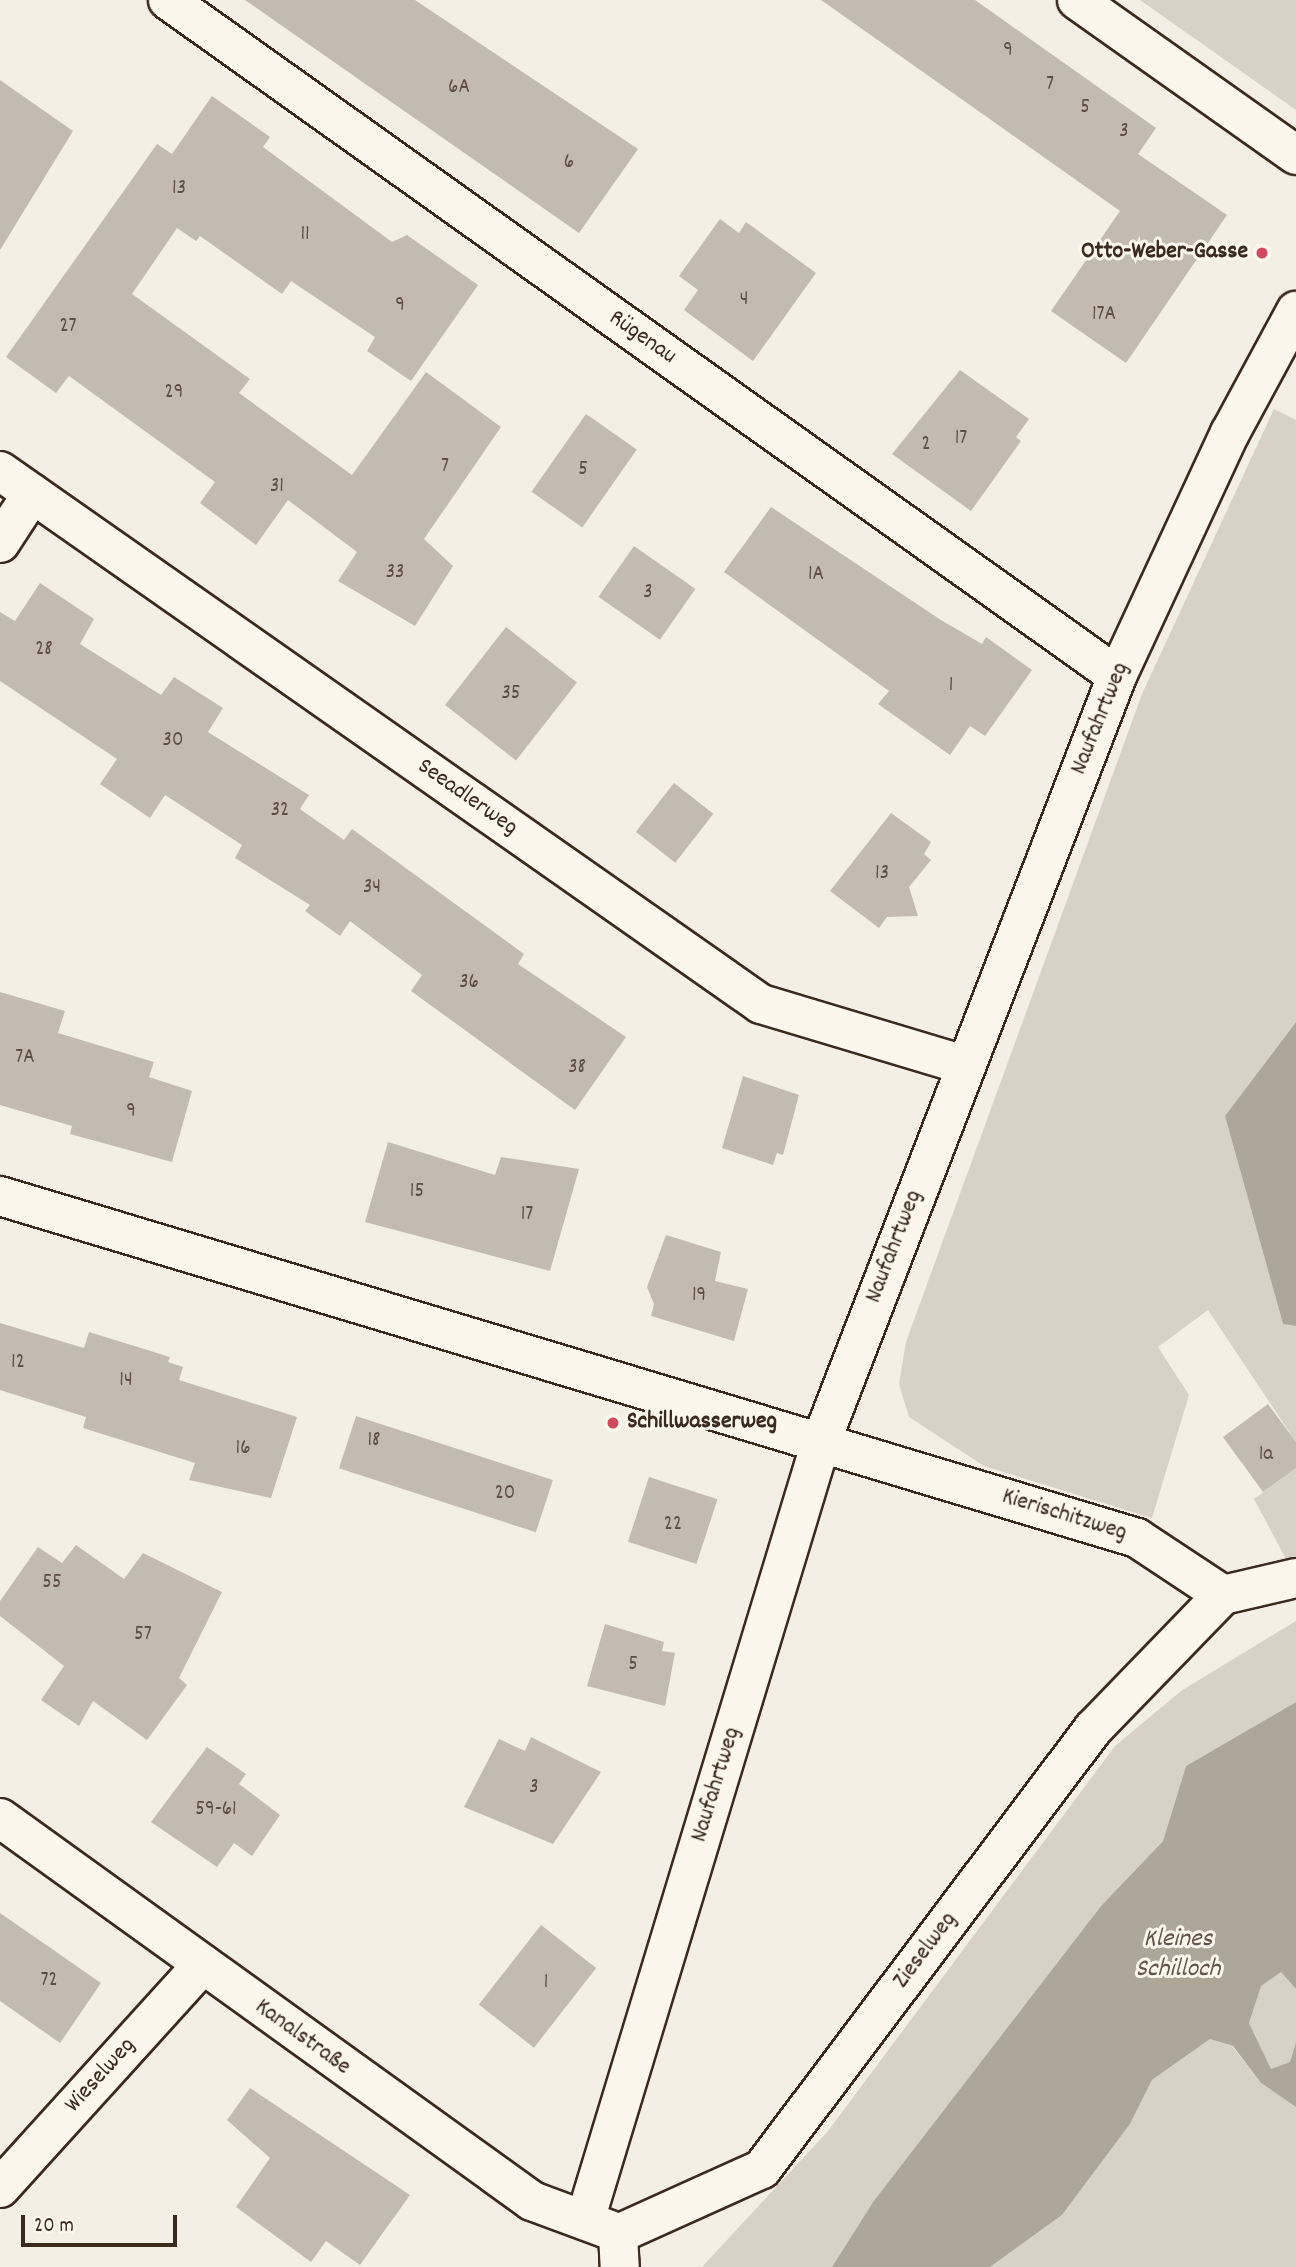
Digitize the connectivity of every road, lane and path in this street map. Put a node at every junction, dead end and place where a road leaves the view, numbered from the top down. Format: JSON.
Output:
{"nodes":[{"id":1,"x":168,"y":0,"type":"edge"},
{"id":2,"x":1077,"y":0,"type":"edge"},
{"id":3,"x":1296,"y":155,"type":"edge"},
{"id":4,"x":1296,"y":312,"type":"edge"},
{"id":5,"x":0,"y":471,"type":"edge"},
{"id":6,"x":32,"y":494,"type":"junction"},
{"id":7,"x":0,"y":543,"type":"edge"},
{"id":8,"x":1117,"y":676,"type":"junction"},
{"id":9,"x":964,"y":1065,"type":"junction"},
{"id":10,"x":0,"y":1196,"type":"edge"},
{"id":11,"x":821,"y":1442,"type":"junction"},
{"id":12,"x":1296,"y":1578,"type":"edge"},
{"id":13,"x":1223,"y":1595,"type":"junction"},
{"id":14,"x":0,"y":1818,"type":"edge"},
{"id":15,"x":203,"y":1964,"type":"junction"},
{"id":16,"x":0,"y":2188,"type":"edge"},
{"id":17,"x":608,"y":2239,"type":"edge"}],
"edges":[{"from":1,"to":8,"type":"street","name":"Rügenau"},
{"from":2,"to":3,"type":"street"},
{"from":4,"to":8,"type":"street","name":"Naufahrtweg"},
{"from":5,"to":6,"type":"street","name":"Seeadlerweg"},
{"from":6,"to":7,"type":"street"},
{"from":6,"to":9,"type":"street","name":"Seeadlerweg"},
{"from":8,"to":9,"type":"street","name":"Naufahrtweg"},
{"from":9,"to":11,"type":"street","name":"Naufahrtweg"},
{"from":10,"to":11,"type":"street"},
{"from":11,"to":13,"type":"street","name":"Kierischitzweg"},
{"from":11,"to":17,"type":"street","name":"Naufahrtweg"},
{"from":12,"to":13,"type":"street"},
{"from":13,"to":17,"type":"street","name":"Zieselweg"},
{"from":14,"to":15,"type":"street","name":"Kanalstraße"},
{"from":15,"to":16,"type":"street","name":"Wieselweg"},
{"from":15,"to":17,"type":"street","name":"Kanalstraße"}]}
